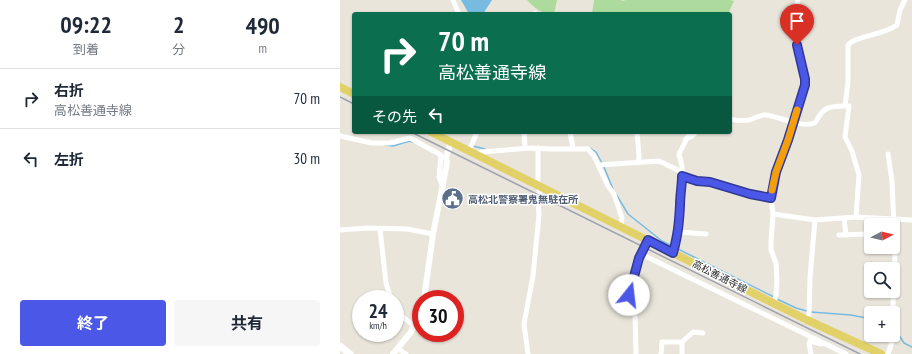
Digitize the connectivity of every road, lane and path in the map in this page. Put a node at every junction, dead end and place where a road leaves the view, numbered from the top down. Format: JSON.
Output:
{"nodes":[{"id":1,"x":453,"y":0,"type":"edge"},
{"id":2,"x":798,"y":0,"type":"edge"},
{"id":3,"x":905,"y":0,"type":"edge"},
{"id":4,"x":457,"y":12,"type":"edge"},
{"id":5,"x":340,"y":87,"type":"edge"},
{"id":6,"x":352,"y":93,"type":"edge"},
{"id":7,"x":845,"y":106,"type":"junction"},
{"id":8,"x":732,"y":119,"type":"edge"},
{"id":9,"x":793,"y":122,"type":"junction"},
{"id":10,"x":435,"y":134,"type":"edge"},
{"id":11,"x":477,"y":134,"type":"edge"},
{"id":12,"x":524,"y":134,"type":"edge"},
{"id":13,"x":570,"y":134,"type":"edge"},
{"id":14,"x":637,"y":134,"type":"edge"},
{"id":15,"x":689,"y":134,"type":"edge"},
{"id":16,"x":694,"y":134,"type":"edge"},
{"id":17,"x":340,"y":136,"type":"edge"},
{"id":18,"x":686,"y":139,"type":"junction"},
{"id":19,"x":451,"y":142,"type":"junction"},
{"id":20,"x":525,"y":148,"type":"junction"},
{"id":21,"x":538,"y":148,"type":"junction"},
{"id":22,"x":573,"y":148,"type":"junction"},
{"id":23,"x":473,"y":152,"type":"junction"},
{"id":24,"x":888,"y":154,"type":"dead end"},
{"id":25,"x":638,"y":163,"type":"junction"},
{"id":26,"x":600,"y":165,"type":"junction"},
{"id":27,"x":682,"y":174,"type":"junction"},
{"id":28,"x":538,"y":185,"type":"junction"},
{"id":29,"x":443,"y":186,"type":"junction"},
{"id":30,"x":771,"y":198,"type":"junction"},
{"id":31,"x":773,"y":214,"type":"junction"},
{"id":32,"x":856,"y":217,"type":"junction"},
{"id":33,"x":844,"y":218,"type":"junction"},
{"id":34,"x":894,"y":218,"type":"joint"},
{"id":35,"x":900,"y":219,"type":"edge"},
{"id":36,"x":815,"y":220,"type":"junction"},
{"id":37,"x":912,"y":220,"type":"edge"},
{"id":38,"x":621,"y":227,"type":"junction"},
{"id":39,"x":380,"y":229,"type":"junction"},
{"id":40,"x":340,"y":230,"type":"edge"},
{"id":41,"x":679,"y":232,"type":"junction"},
{"id":42,"x":433,"y":234,"type":"junction"},
{"id":43,"x":706,"y":234,"type":"dead end"},
{"id":44,"x":864,"y":234,"type":"edge"},
{"id":45,"x":839,"y":235,"type":"dead end"},
{"id":46,"x":846,"y":235,"type":"junction"},
{"id":47,"x":648,"y":240,"type":"junction"},
{"id":48,"x":673,"y":253,"type":"junction"},
{"id":49,"x":641,"y":254,"type":"junction"},
{"id":50,"x":895,"y":254,"type":"edge"},
{"id":51,"x":388,"y":290,"type":"edge"},
{"id":52,"x":425,"y":290,"type":"edge"},
{"id":53,"x":774,"y":303,"type":"junction"},
{"id":54,"x":807,"y":320,"type":"junction"},
{"id":55,"x":412,"y":330,"type":"edge"},
{"id":56,"x":704,"y":333,"type":"dead end"},
{"id":57,"x":682,"y":342,"type":"junction"},
{"id":58,"x":826,"y":344,"type":"junction"},
{"id":59,"x":340,"y":346,"type":"edge"},
{"id":60,"x":395,"y":351,"type":"edge"},
{"id":61,"x":350,"y":354,"type":"edge"},
{"id":62,"x":406,"y":354,"type":"edge"},
{"id":63,"x":528,"y":354,"type":"edge"},
{"id":64,"x":636,"y":354,"type":"edge"},
{"id":65,"x":661,"y":354,"type":"edge"},
{"id":66,"x":682,"y":354,"type":"edge"},
{"id":67,"x":811,"y":354,"type":"edge"},
{"id":68,"x":846,"y":354,"type":"edge"},
{"id":69,"x":881,"y":354,"type":"edge"},
{"id":70,"x":888,"y":354,"type":"edge"}],
"edges":[{"from":1,"to":4,"type":"street"},
{"from":2,"to":9,"type":"street"},
{"from":3,"to":7,"type":"street"},
{"from":5,"to":6,"type":"main road"},
{"from":7,"to":9,"type":"street"},
{"from":7,"to":32,"type":"street"},
{"from":8,"to":9,"type":"street"},
{"from":9,"to":30,"type":"street"},
{"from":10,"to":19,"type":"main road","name":"高松善通寺線"},
{"from":11,"to":23,"type":"street"},
{"from":12,"to":20,"type":"street"},
{"from":13,"to":22,"type":"street"},
{"from":14,"to":25,"type":"street"},
{"from":15,"to":18,"type":"street"},
{"from":16,"to":18,"type":"street"},
{"from":17,"to":29,"type":"street"},
{"from":18,"to":27,"type":"street"},
{"from":19,"to":23,"type":"main road","name":"高松善通寺線"},
{"from":19,"to":29,"type":"street"},
{"from":20,"to":21,"type":"street"},
{"from":20,"to":23,"type":"street"},
{"from":21,"to":22,"type":"street"},
{"from":21,"to":28,"type":"street"},
{"from":22,"to":26,"type":"street"},
{"from":23,"to":28,"type":"main road","name":"高松善通寺線"},
{"from":24,"to":34,"type":"street"},
{"from":25,"to":26,"type":"street"},
{"from":25,"to":27,"type":"street"},
{"from":26,"to":38,"type":"street"},
{"from":27,"to":30,"type":"street"},
{"from":27,"to":41,"type":"street"},
{"from":28,"to":38,"type":"main road","name":"高松善通寺線"},
{"from":28,"to":63,"type":"street"},
{"from":29,"to":42,"type":"street"},
{"from":30,"to":31,"type":"street"},
{"from":31,"to":36,"type":"street"},
{"from":31,"to":53,"type":"street"},
{"from":32,"to":33,"type":"street"},
{"from":32,"to":34,"type":"street"},
{"from":33,"to":36,"type":"street"},
{"from":33,"to":46,"type":"street"},
{"from":35,"to":37,"type":"street"},
{"from":36,"to":54,"type":"street"},
{"from":38,"to":47,"type":"main road","name":"高松善通寺線"},
{"from":39,"to":40,"type":"street"},
{"from":39,"to":42,"type":"street"},
{"from":39,"to":51,"type":"street"},
{"from":41,"to":43,"type":"street"},
{"from":41,"to":48,"type":"street"},
{"from":42,"to":52,"type":"street"},
{"from":44,"to":46,"type":"street"},
{"from":45,"to":46,"type":"street"},
{"from":47,"to":48,"type":"main road","name":"高松善通寺線"},
{"from":47,"to":49,"type":"street"},
{"from":48,"to":53,"type":"main road","name":"高松善通寺線"},
{"from":49,"to":58,"type":"street"},
{"from":49,"to":64,"type":"street"},
{"from":50,"to":70,"type":"street"},
{"from":53,"to":54,"type":"main road","name":"高松善通寺線"},
{"from":54,"to":69,"type":"main road","name":"高松善通寺線"},
{"from":55,"to":60,"type":"street"},
{"from":56,"to":57,"type":"street"},
{"from":57,"to":65,"type":"street"},
{"from":57,"to":66,"type":"street"},
{"from":58,"to":67,"type":"street"},
{"from":58,"to":68,"type":"street"},
{"from":59,"to":61,"type":"main road"},
{"from":60,"to":62,"type":"street"}]}
